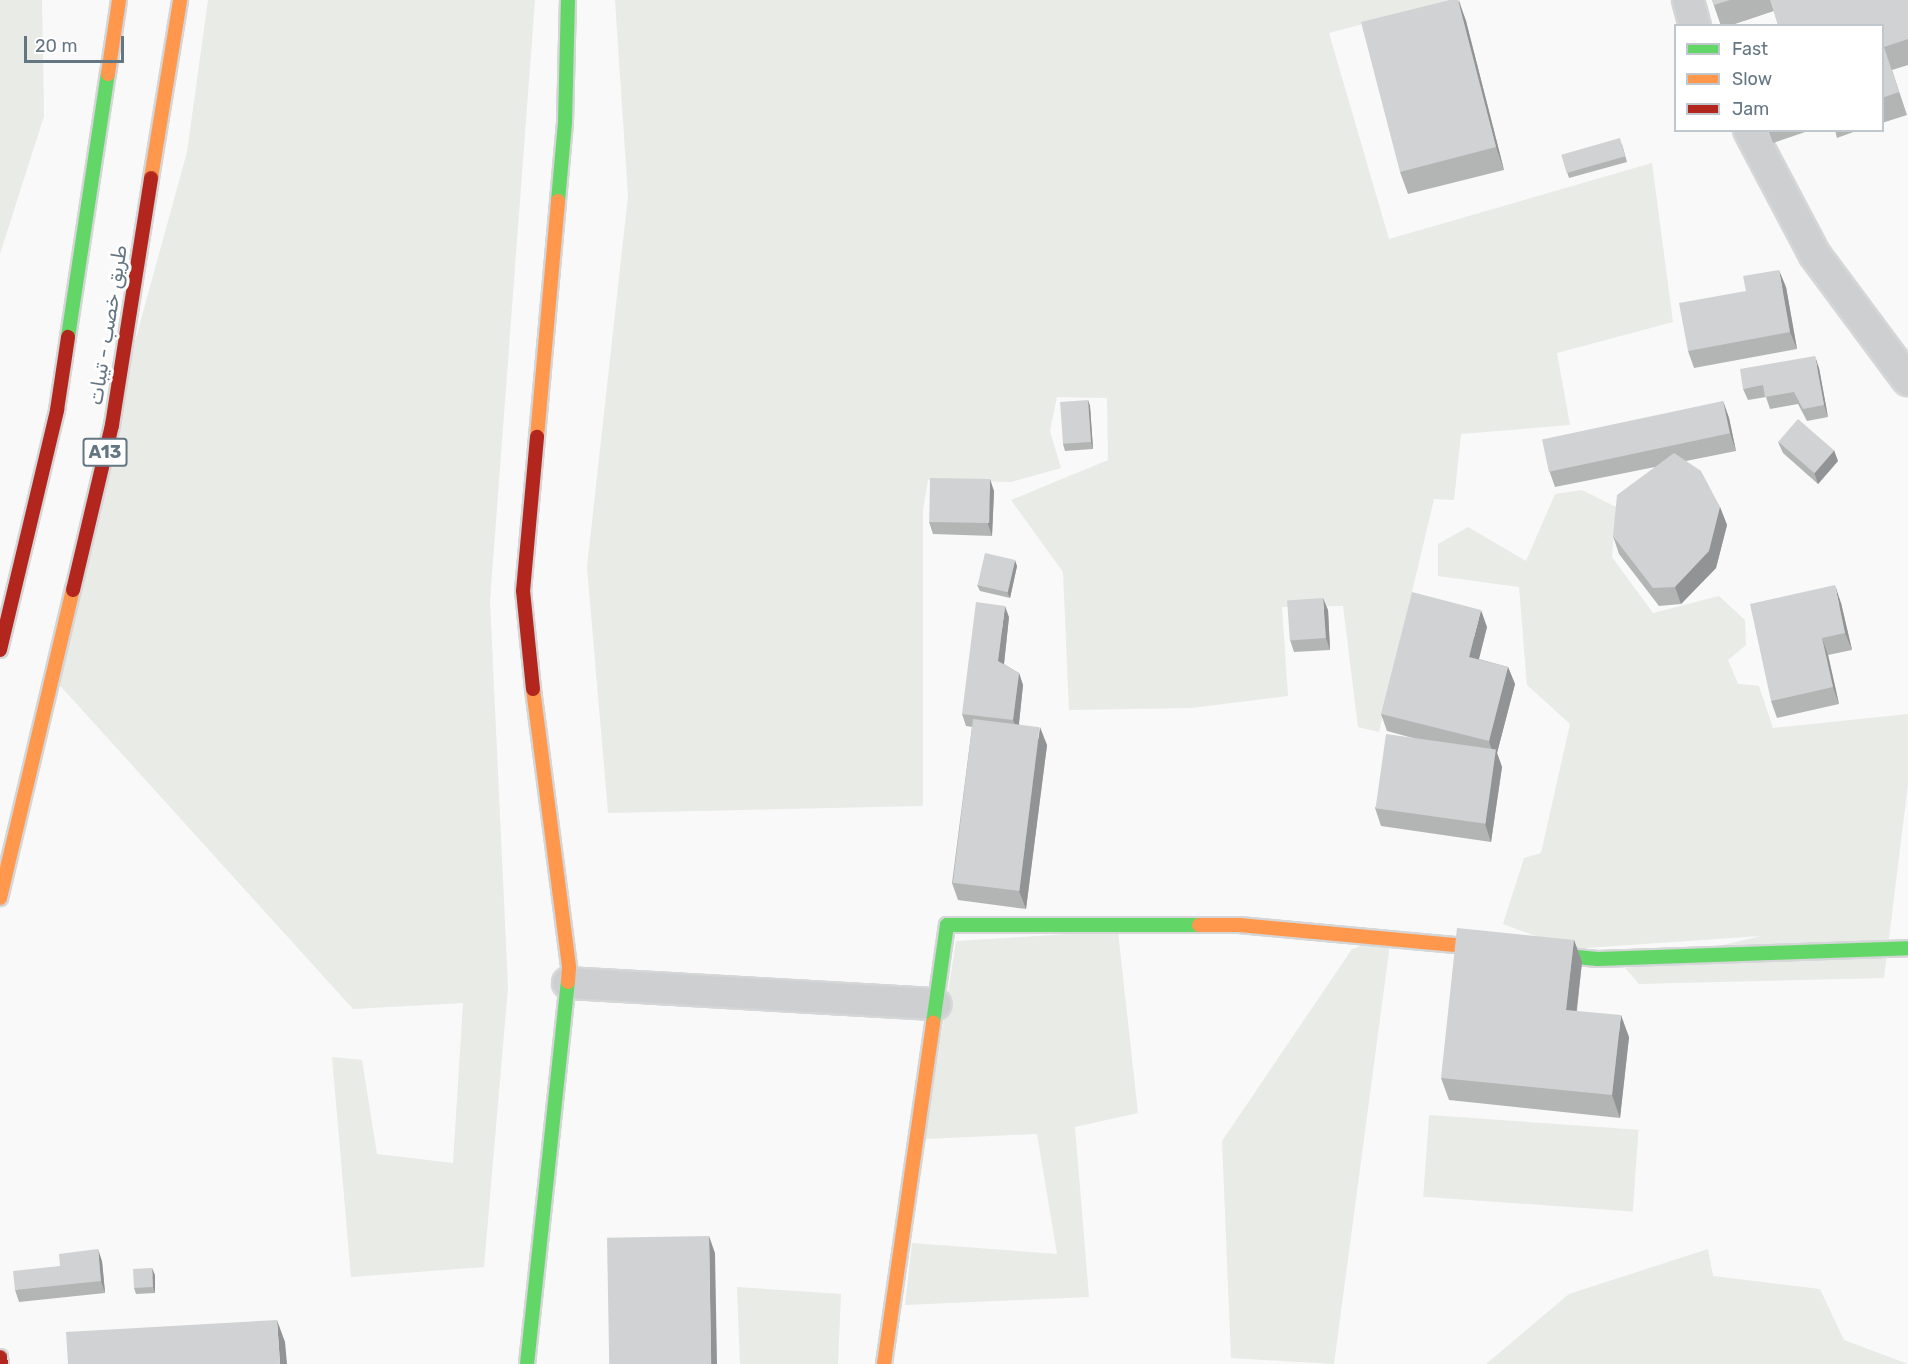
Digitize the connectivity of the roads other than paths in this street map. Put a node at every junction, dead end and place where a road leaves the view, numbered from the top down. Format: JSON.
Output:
{"nodes":[{"id":1,"x":119,"y":0,"type":"edge"},
{"id":2,"x":180,"y":0,"type":"edge"},
{"id":3,"x":568,"y":0,"type":"edge"},
{"id":4,"x":1688,"y":0,"type":"edge"},
{"id":5,"x":1694,"y":24,"type":"edge"},
{"id":6,"x":1750,"y":132,"type":"edge"},
{"id":7,"x":1908,"y":380,"type":"edge"},
{"id":8,"x":0,"y":650,"type":"edge"},
{"id":9,"x":0,"y":898,"type":"edge"},
{"id":10,"x":1908,"y":948,"type":"edge"},
{"id":11,"x":568,"y":983,"type":"junction"},
{"id":12,"x":936,"y":1004,"type":"junction"},
{"id":13,"x":0,"y":1357,"type":"edge"},
{"id":14,"x":1,"y":1364,"type":"edge"},
{"id":15,"x":527,"y":1364,"type":"edge"},
{"id":16,"x":884,"y":1364,"type":"edge"}],
"edges":[{"from":1,"to":8,"type":"main road","name":"طريق خصب - تيبات"},
{"from":2,"to":9,"type":"main road","name":"طريق خصب - تيبات","number":"A13"},
{"from":3,"to":11,"type":"main road"},
{"from":4,"to":5,"type":"street"},
{"from":6,"to":7,"type":"street"},
{"from":10,"to":12,"type":"main road"},
{"from":11,"to":12,"type":"street"},
{"from":11,"to":15,"type":"main road"},
{"from":12,"to":16,"type":"main road"},
{"from":13,"to":14,"type":"main road"}]}
